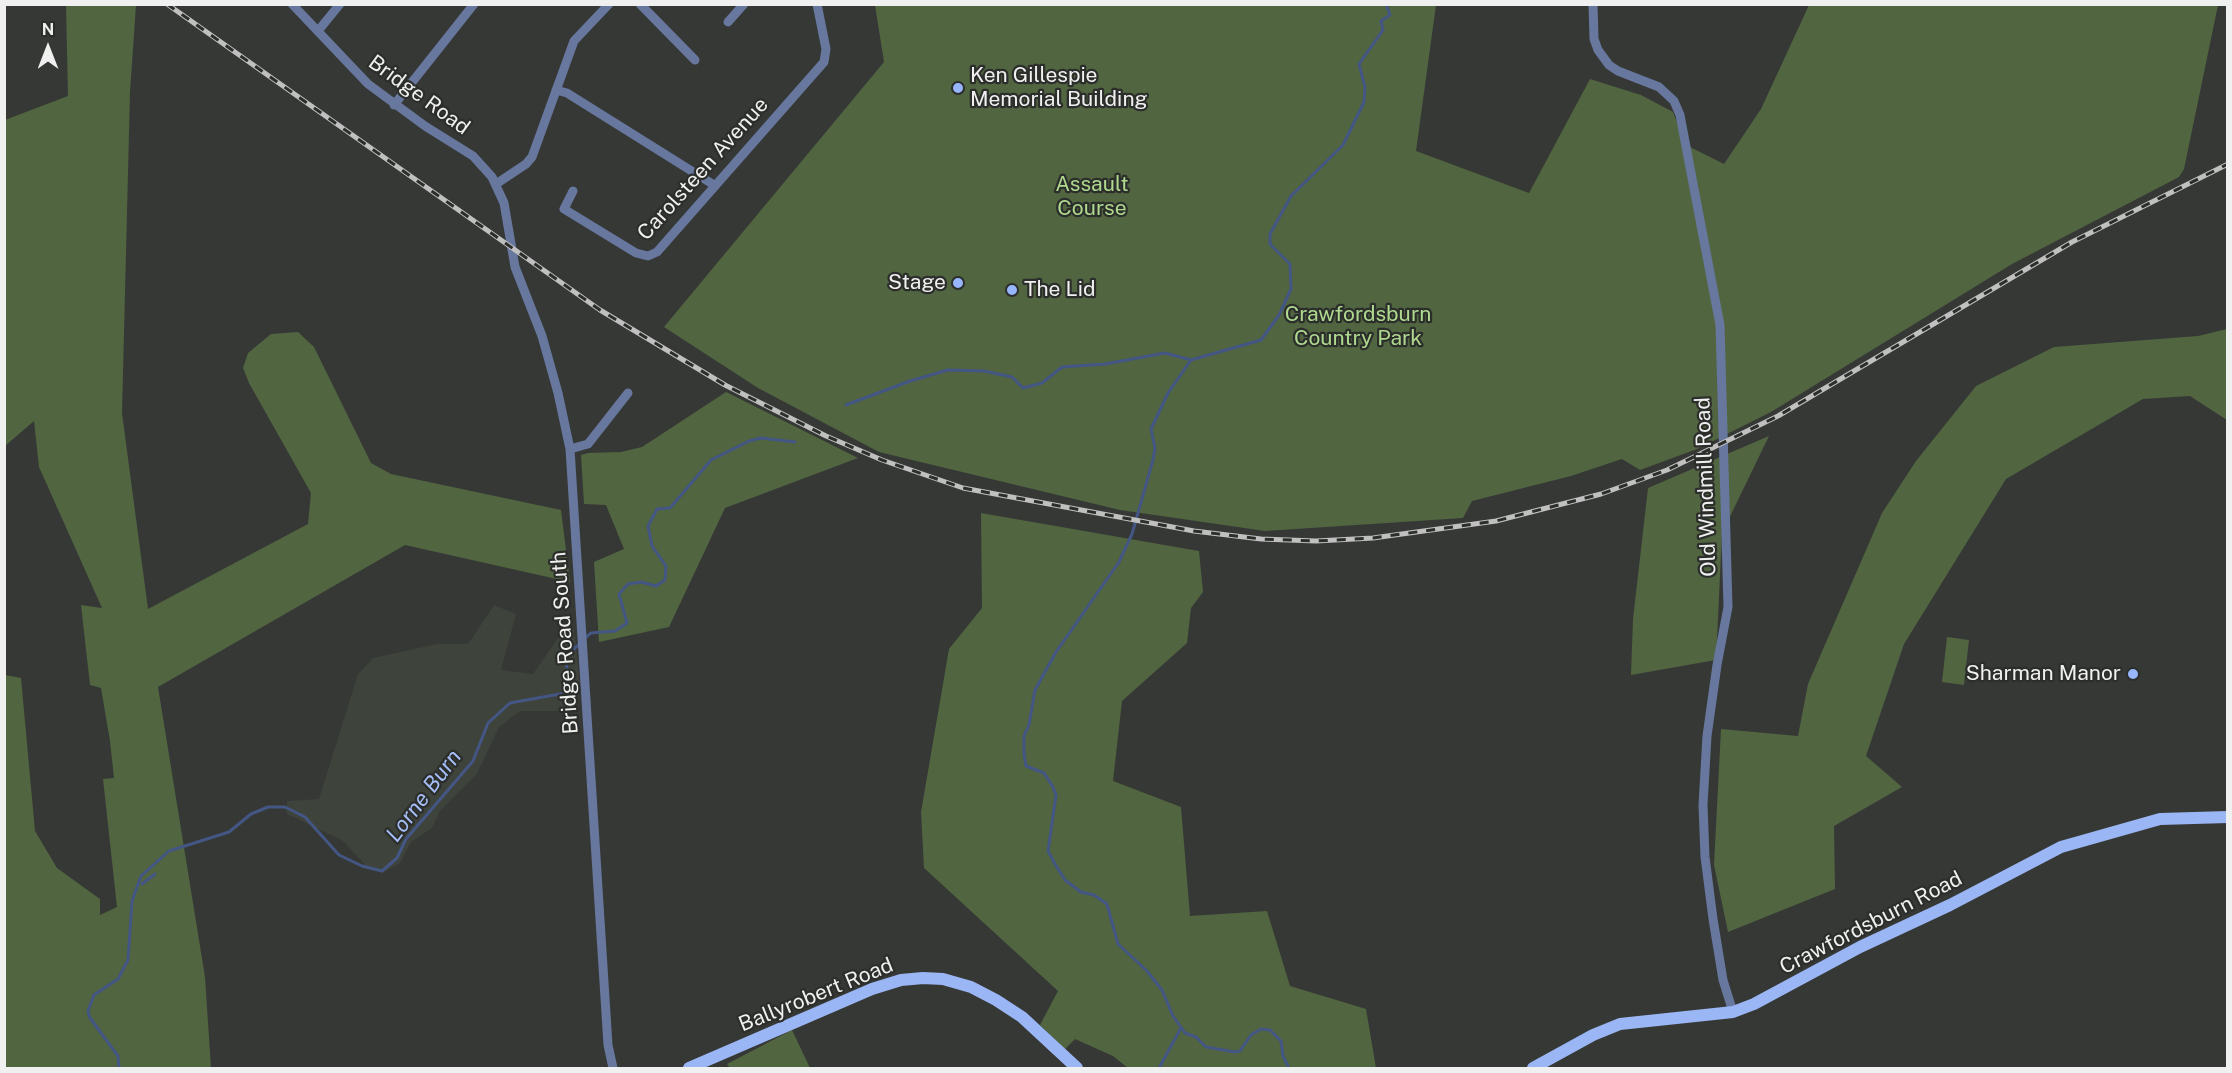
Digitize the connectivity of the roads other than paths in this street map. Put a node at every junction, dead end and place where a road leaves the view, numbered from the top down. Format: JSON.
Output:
{"nodes":[{"id":1,"x":292,"y":4,"type":"edge"},
{"id":2,"x":340,"y":4,"type":"edge"},
{"id":3,"x":474,"y":4,"type":"edge"},
{"id":4,"x":609,"y":4,"type":"edge"},
{"id":5,"x":640,"y":4,"type":"edge"},
{"id":6,"x":744,"y":4,"type":"edge"},
{"id":7,"x":817,"y":4,"type":"edge"},
{"id":8,"x":1592,"y":5,"type":"edge"},
{"id":9,"x":728,"y":22,"type":"dead end"},
{"id":10,"x":318,"y":31,"type":"junction"},
{"id":11,"x":695,"y":60,"type":"dead end"},
{"id":12,"x":556,"y":90,"type":"junction"},
{"id":13,"x":394,"y":105,"type":"junction"},
{"id":14,"x":496,"y":184,"type":"junction"},
{"id":15,"x":714,"y":184,"type":"junction"},
{"id":16,"x":573,"y":191,"type":"dead end"},
{"id":17,"x":507,"y":224,"type":"joint"},
{"id":18,"x":628,"y":393,"type":"dead end"},
{"id":19,"x":570,"y":449,"type":"junction"},
{"id":20,"x":2228,"y":817,"type":"edge"},
{"id":21,"x":1733,"y":1012,"type":"junction"},
{"id":22,"x":613,"y":1068,"type":"edge"},
{"id":23,"x":689,"y":1068,"type":"edge"},
{"id":24,"x":1077,"y":1068,"type":"edge"},
{"id":25,"x":1533,"y":1068,"type":"edge"}],
"edges":[{"from":1,"to":10,"type":"street","name":"Bridge Road"},
{"from":2,"to":10,"type":"street"},
{"from":3,"to":13,"type":"street"},
{"from":4,"to":12,"type":"street"},
{"from":5,"to":11,"type":"street"},
{"from":6,"to":9,"type":"street"},
{"from":7,"to":15,"type":"street","name":"Carolsteen Avenue"},
{"from":8,"to":21,"type":"street","name":"Old Windmill Road"},
{"from":10,"to":13,"type":"street","name":"Bridge Road"},
{"from":12,"to":14,"type":"street"},
{"from":12,"to":15,"type":"street"},
{"from":13,"to":14,"type":"street","name":"Bridge Road"},
{"from":14,"to":17,"type":"street","name":"Bridge Road"},
{"from":15,"to":16,"type":"street","name":"Carolsteen Avenue"},
{"from":17,"to":19,"type":"street","name":"Bridge Road South"},
{"from":18,"to":19,"type":"street"},
{"from":19,"to":22,"type":"street","name":"Bridge Road South"},
{"from":20,"to":21,"type":"main road","name":"Crawfordsburn Road"},
{"from":21,"to":25,"type":"main road","name":"Crawfordsburn Road"},
{"from":23,"to":24,"type":"main road","name":"Ballyrobert Road"}]}
